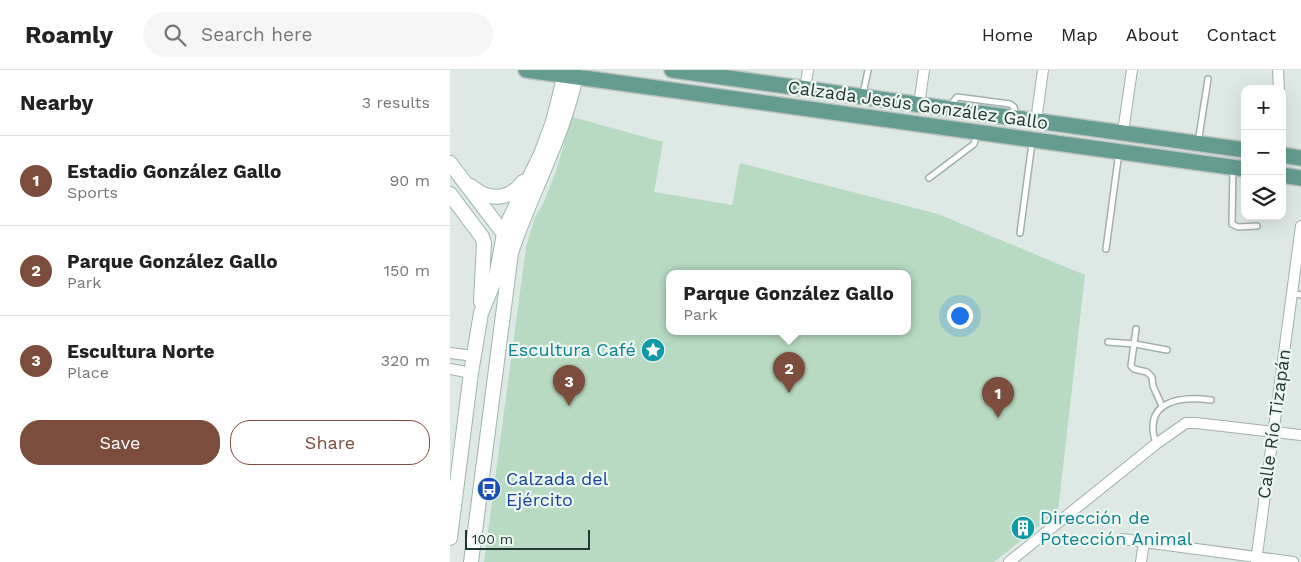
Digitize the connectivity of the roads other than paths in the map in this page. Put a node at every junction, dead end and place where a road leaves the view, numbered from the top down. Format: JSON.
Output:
{"nodes":[{"id":1,"x":526,"y":70,"type":"edge"},
{"id":2,"x":808,"y":70,"type":"edge"},
{"id":3,"x":868,"y":70,"type":"edge"},
{"id":4,"x":924,"y":70,"type":"edge"},
{"id":5,"x":1043,"y":70,"type":"edge"},
{"id":6,"x":1132,"y":70,"type":"edge"},
{"id":7,"x":1278,"y":70,"type":"edge"},
{"id":8,"x":684,"y":71,"type":"edge"},
{"id":9,"x":571,"y":73,"type":"edge"},
{"id":10,"x":1208,"y":79,"type":"dead end"},
{"id":11,"x":1279,"y":85,"type":"edge"},
{"id":12,"x":805,"y":89,"type":"junction"},
{"id":13,"x":863,"y":97,"type":"junction"},
{"id":14,"x":919,"y":105,"type":"junction"},
{"id":15,"x":1036,"y":121,"type":"junction"},
{"id":16,"x":979,"y":132,"type":"junction"},
{"id":17,"x":1125,"y":132,"type":"junction"},
{"id":18,"x":1032,"y":140,"type":"junction"},
{"id":19,"x":1198,"y":143,"type":"junction"},
{"id":20,"x":1241,"y":149,"type":"edge"},
{"id":21,"x":1119,"y":152,"type":"junction"},
{"id":22,"x":1286,"y":156,"type":"edge"},
{"id":23,"x":1301,"y":158,"type":"edge"},
{"id":24,"x":1170,"y":159,"type":"junction"},
{"id":25,"x":452,"y":165,"type":"edge"},
{"id":26,"x":1239,"y":168,"type":"edge"},
{"id":27,"x":533,"y":169,"type":"junction"},
{"id":28,"x":1286,"y":176,"type":"edge"},
{"id":29,"x":929,"y":178,"type":"dead end"},
{"id":30,"x":1301,"y":178,"type":"edge"},
{"id":31,"x":450,"y":194,"type":"edge"},
{"id":32,"x":456,"y":211,"type":"edge"},
{"id":33,"x":1257,"y":226,"type":"dead end"},
{"id":34,"x":1301,"y":226,"type":"edge"},
{"id":35,"x":1020,"y":233,"type":"dead end"},
{"id":36,"x":504,"y":234,"type":"junction"},
{"id":37,"x":1106,"y":249,"type":"dead end"},
{"id":38,"x":511,"y":253,"type":"junction"},
{"id":39,"x":1297,"y":294,"type":"edge"},
{"id":40,"x":481,"y":313,"type":"junction"},
{"id":41,"x":1136,"y":329,"type":"dead end"},
{"id":42,"x":1108,"y":342,"type":"dead end"},
{"id":43,"x":1135,"y":344,"type":"junction"},
{"id":44,"x":1166,"y":350,"type":"dead end"},
{"id":45,"x":450,"y":354,"type":"edge"},
{"id":46,"x":474,"y":356,"type":"junction"},
{"id":47,"x":450,"y":369,"type":"edge"},
{"id":48,"x":471,"y":373,"type":"junction"},
{"id":49,"x":1211,"y":400,"type":"dead end"},
{"id":50,"x":1162,"y":406,"type":"junction"},
{"id":51,"x":1273,"y":431,"type":"junction"},
{"id":52,"x":1301,"y":435,"type":"edge"},
{"id":53,"x":1156,"y":444,"type":"junction"},
{"id":54,"x":450,"y":536,"type":"edge"},
{"id":55,"x":1122,"y":539,"type":"dead end"},
{"id":56,"x":1144,"y":542,"type":"junction"},
{"id":57,"x":1256,"y":560,"type":"edge"},
{"id":58,"x":471,"y":562,"type":"edge"},
{"id":59,"x":1009,"y":562,"type":"edge"},
{"id":60,"x":1141,"y":562,"type":"edge"},
{"id":61,"x":1293,"y":562,"type":"edge"}],
"edges":[{"from":1,"to":9,"type":"main road","name":"Calzada Jesús González Gallo"},
{"from":2,"to":12,"type":"street"},
{"from":3,"to":13,"type":"lane"},
{"from":4,"to":14,"type":"street"},
{"from":5,"to":15,"type":"street"},
{"from":6,"to":17,"type":"street"},
{"from":7,"to":11,"type":"street"},
{"from":8,"to":12,"type":"main road","name":"Calzada Jesús González Gallo"},
{"from":9,"to":16,"type":"main road","name":"Calzada Jesús González Gallo"},
{"from":9,"to":27,"type":"main road"},
{"from":9,"to":38,"type":"main road"},
{"from":10,"to":19,"type":"lane"},
{"from":12,"to":13,"type":"main road","name":"Calzada Jesús González Gallo"},
{"from":13,"to":14,"type":"main road","name":"Calzada Jesús González Gallo"},
{"from":14,"to":15,"type":"main road","name":"Calzada Jesús González Gallo"},
{"from":15,"to":17,"type":"main road","name":"Calzada Jesús González Gallo"},
{"from":16,"to":18,"type":"main road","name":"Calzada Jesús González Gallo"},
{"from":16,"to":29,"type":"lane"},
{"from":17,"to":19,"type":"main road","name":"Calzada Jesús González Gallo"},
{"from":17,"to":24,"type":"main road"},
{"from":18,"to":21,"type":"main road","name":"Calzada Jesús González Gallo"},
{"from":18,"to":35,"type":"lane"},
{"from":19,"to":20,"type":"main road","name":"Calzada Jesús González Gallo"},
{"from":21,"to":24,"type":"main road","name":"Calzada Jesús González Gallo"},
{"from":21,"to":37,"type":"lane"},
{"from":22,"to":23,"type":"main road"},
{"from":24,"to":26,"type":"main road","name":"Calzada Jesús González Gallo"},
{"from":25,"to":27,"type":"main road"},
{"from":25,"to":36,"type":"main road"},
{"from":26,"to":33,"type":"lane"},
{"from":27,"to":36,"type":"main road"},
{"from":28,"to":30,"type":"main road"},
{"from":31,"to":32,"type":"main road"},
{"from":32,"to":40,"type":"main road"},
{"from":34,"to":39,"type":"street","name":"Calle Río Tizapán"},
{"from":36,"to":38,"type":"main road"},
{"from":36,"to":40,"type":"main road"},
{"from":38,"to":58,"type":"main road"},
{"from":39,"to":51,"type":"street","name":"Calle Río Tizapán"},
{"from":40,"to":46,"type":"main road"},
{"from":41,"to":43,"type":"lane"},
{"from":42,"to":43,"type":"lane"},
{"from":43,"to":44,"type":"lane"},
{"from":43,"to":50,"type":"lane"},
{"from":45,"to":46,"type":"street"},
{"from":46,"to":48,"type":"main road"},
{"from":47,"to":48,"type":"street"},
{"from":48,"to":54,"type":"main road"},
{"from":49,"to":50,"type":"lane"},
{"from":50,"to":53,"type":"lane"},
{"from":51,"to":52,"type":"street"},
{"from":51,"to":53,"type":"street"},
{"from":51,"to":57,"type":"street","name":"Calle Río Tizapán"},
{"from":53,"to":59,"type":"street"},
{"from":55,"to":56,"type":"street"},
{"from":56,"to":57,"type":"street"},
{"from":56,"to":60,"type":"street"},
{"from":57,"to":61,"type":"street"}]}
